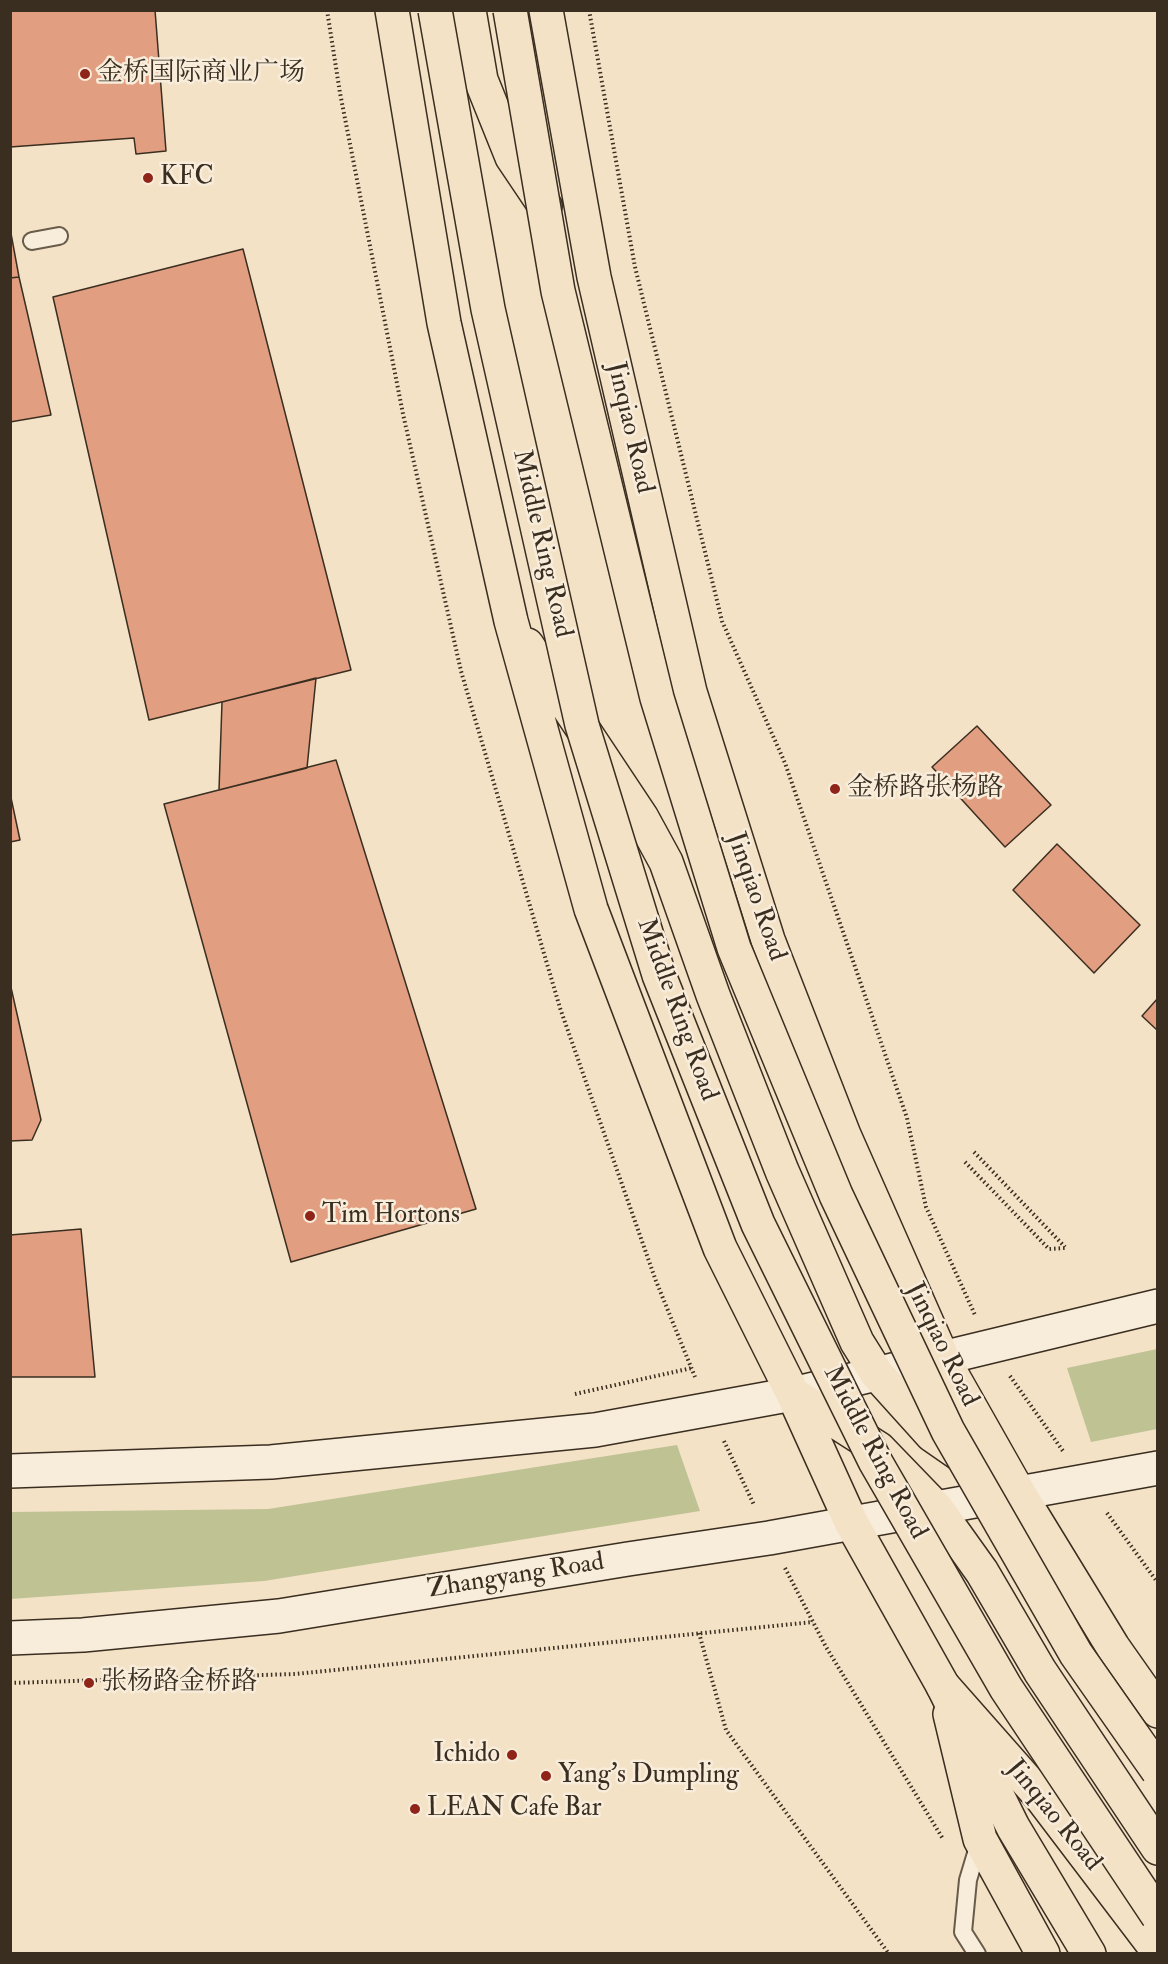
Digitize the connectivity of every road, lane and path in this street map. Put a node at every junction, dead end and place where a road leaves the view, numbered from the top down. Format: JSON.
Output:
{"nodes":[{"id":1,"x":392,"y":10,"type":"edge"},
{"id":2,"x":435,"y":10,"type":"edge"},
{"id":3,"x":469,"y":10,"type":"edge"},
{"id":4,"x":510,"y":10,"type":"edge"},
{"id":5,"x":546,"y":10,"type":"edge"},
{"id":6,"x":589,"y":10,"type":"edge"},
{"id":7,"x":58,"y":236,"type":"dead end"},
{"id":8,"x":32,"y":241,"type":"dead end"},
{"id":9,"x":594,"y":277,"type":"junction"},
{"id":10,"x":511,"y":621,"type":"junction"},
{"id":11,"x":974,"y":1152,"type":"dead end"},
{"id":12,"x":964,"y":1161,"type":"dead end"},
{"id":13,"x":1158,"y":1306,"type":"edge"},
{"id":14,"x":990,"y":1347,"type":"junction"},
{"id":15,"x":943,"y":1359,"type":"junction"},
{"id":16,"x":877,"y":1374,"type":"junction"},
{"id":17,"x":792,"y":1394,"type":"junction"},
{"id":18,"x":1158,"y":1468,"type":"edge"},
{"id":19,"x":10,"y":1471,"type":"edge"},
{"id":20,"x":1085,"y":1483,"type":"junction"},
{"id":21,"x":1020,"y":1495,"type":"junction"},
{"id":22,"x":937,"y":1509,"type":"junction"},
{"id":23,"x":851,"y":1522,"type":"junction"},
{"id":24,"x":1158,"y":1583,"type":"edge"},
{"id":25,"x":813,"y":1622,"type":"dead end"},
{"id":26,"x":699,"y":1633,"type":"junction"},
{"id":27,"x":10,"y":1638,"type":"edge"},
{"id":28,"x":10,"y":1683,"type":"edge"},
{"id":29,"x":943,"y":1686,"type":"junction"},
{"id":30,"x":1158,"y":1711,"type":"edge"},
{"id":31,"x":1158,"y":1771,"type":"edge"},
{"id":32,"x":980,"y":1839,"type":"junction"},
{"id":33,"x":1158,"y":1848,"type":"edge"},
{"id":34,"x":1158,"y":1916,"type":"edge"},
{"id":35,"x":1158,"y":1951,"type":"edge"},
{"id":36,"x":889,"y":1953,"type":"edge"},
{"id":37,"x":978,"y":1953,"type":"edge"},
{"id":38,"x":1043,"y":1953,"type":"edge"},
{"id":39,"x":1089,"y":1953,"type":"edge"}],
"edges":[{"from":1,"to":10,"type":"main road","name":"Jinqiao Road"},
{"from":2,"to":34,"type":"main road","name":"Middle Ring Road","bridge":true},
{"from":3,"to":9,"type":"main road"},
{"from":4,"to":31,"type":"main road","bridge":true},
{"from":5,"to":9,"type":"main road","name":"Jinqiao Road"},
{"from":6,"to":14,"type":"path"},
{"from":7,"to":8,"type":"lane"},
{"from":9,"to":15,"type":"main road","name":"Jinqiao Road"},
{"from":10,"to":16,"type":"main road"},
{"from":10,"to":17,"type":"main road","name":"Jinqiao Road"},
{"from":11,"to":12,"type":"path"},
{"from":13,"to":14,"type":"main road"},
{"from":14,"to":15,"type":"main road"},
{"from":14,"to":20,"type":"path"},
{"from":15,"to":16,"type":"main road"},
{"from":15,"to":21,"type":"main road","name":"Jinqiao Road"},
{"from":16,"to":17,"type":"main road"},
{"from":16,"to":21,"type":"main road"},
{"from":17,"to":19,"type":"main road"},
{"from":17,"to":22,"type":"main road"},
{"from":17,"to":23,"type":"main road","name":"Jinqiao Road"},
{"from":18,"to":20,"type":"main road","name":"Zhangyang Road"},
{"from":20,"to":21,"type":"main road","name":"Zhangyang Road"},
{"from":20,"to":24,"type":"path"},
{"from":21,"to":22,"type":"main road","name":"Zhangyang Road"},
{"from":21,"to":30,"type":"main road","name":"Jinqiao Road"},
{"from":22,"to":23,"type":"main road","name":"Zhangyang Road"},
{"from":22,"to":33,"type":"main road"},
{"from":23,"to":27,"type":"main road","name":"Zhangyang Road"},
{"from":23,"to":29,"type":"main road","name":"Jinqiao Road"},
{"from":25,"to":26,"type":"path"},
{"from":26,"to":28,"type":"path"},
{"from":26,"to":36,"type":"path"},
{"from":29,"to":32,"type":"main road","name":"Jinqiao Road"},
{"from":29,"to":35,"type":"main road","name":"Jinqiao Road"},
{"from":29,"to":39,"type":"main road"},
{"from":32,"to":37,"type":"lane"},
{"from":32,"to":38,"type":"main road","name":"Jinqiao Road"}]}
